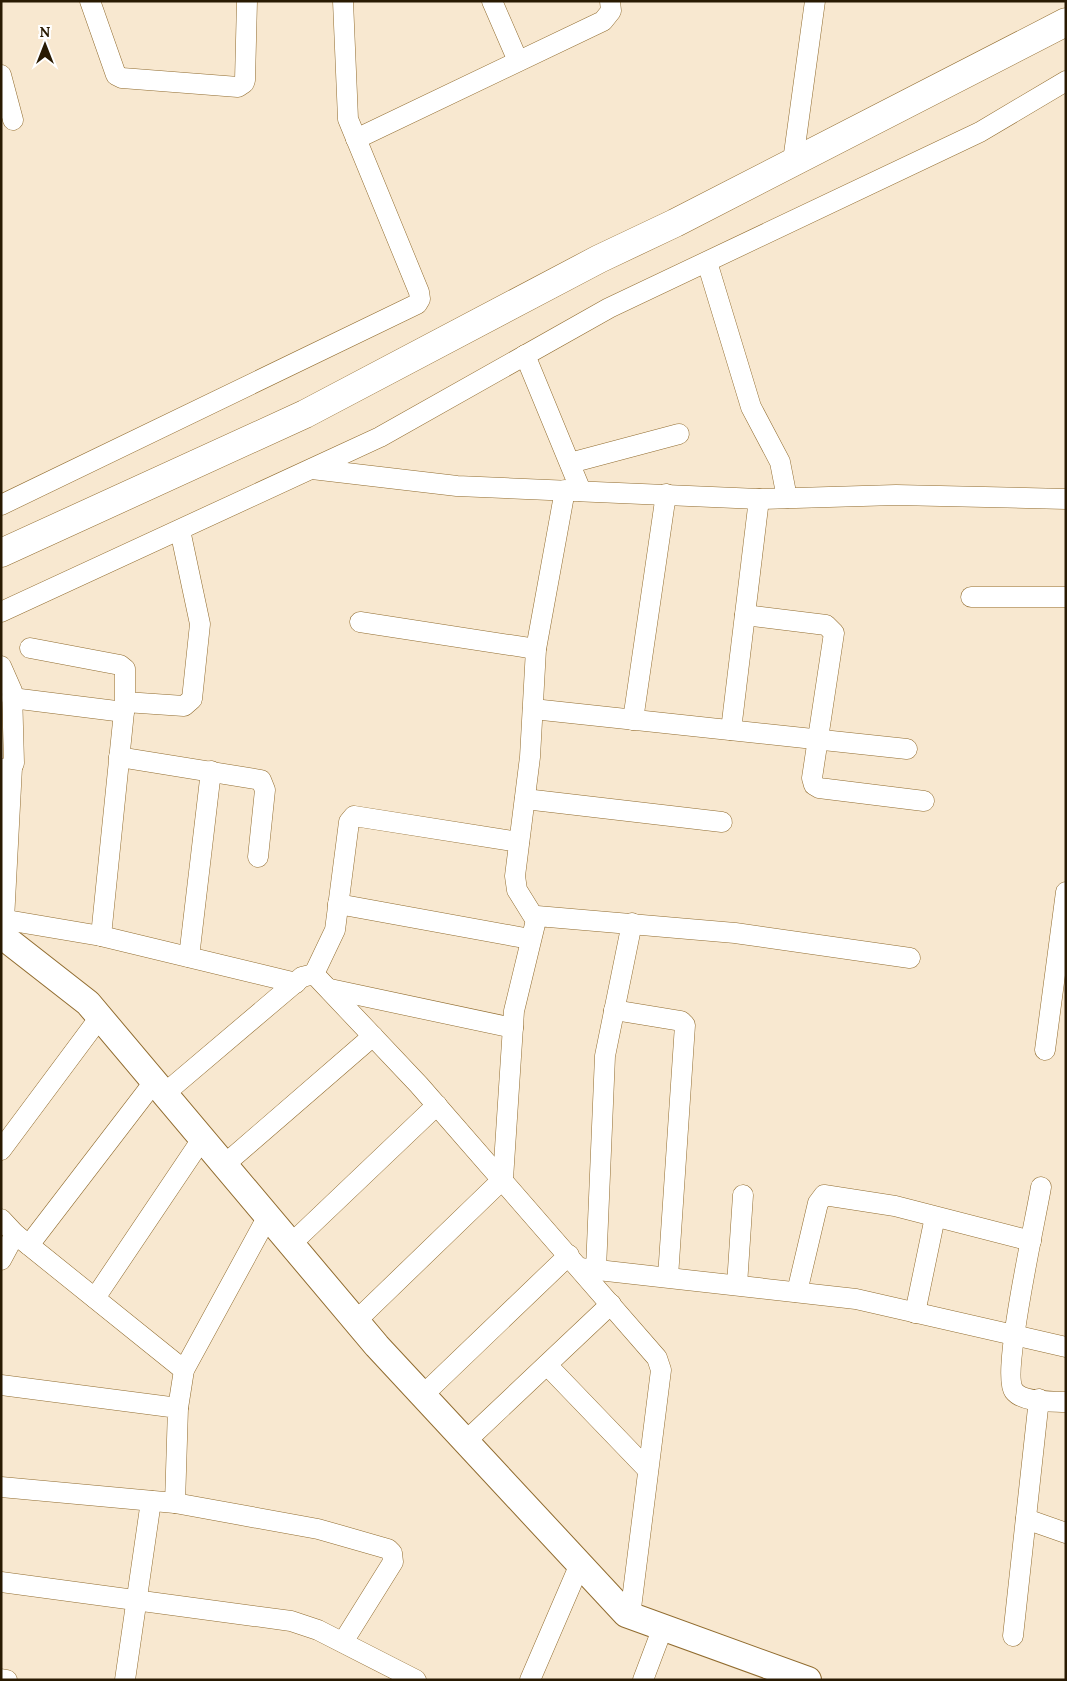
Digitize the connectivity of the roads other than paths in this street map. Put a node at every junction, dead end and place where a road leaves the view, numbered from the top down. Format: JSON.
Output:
{"nodes":[{"id":1,"x":90,"y":1,"type":"edge"},
{"id":2,"x":247,"y":1,"type":"edge"},
{"id":3,"x":344,"y":1,"type":"edge"},
{"id":4,"x":492,"y":1,"type":"edge"},
{"id":5,"x":610,"y":1,"type":"edge"},
{"id":6,"x":815,"y":1,"type":"edge"},
{"id":7,"x":1066,"y":22,"type":"edge"},
{"id":8,"x":518,"y":62,"type":"junction"},
{"id":9,"x":1,"y":75,"type":"edge"},
{"id":10,"x":1066,"y":81,"type":"edge"},
{"id":11,"x":12,"y":120,"type":"dead end"},
{"id":12,"x":356,"y":138,"type":"junction"},
{"id":13,"x":793,"y":161,"type":"junction"},
{"id":14,"x":706,"y":262,"type":"junction"},
{"id":15,"x":525,"y":355,"type":"junction"},
{"id":16,"x":680,"y":434,"type":"dead end"},
{"id":17,"x":570,"y":463,"type":"junction"},
{"id":18,"x":312,"y":469,"type":"junction"},
{"id":19,"x":573,"y":491,"type":"junction"},
{"id":20,"x":666,"y":494,"type":"junction"},
{"id":21,"x":786,"y":498,"type":"junction"},
{"id":22,"x":759,"y":499,"type":"junction"},
{"id":23,"x":1066,"y":499,"type":"edge"},
{"id":24,"x":1,"y":505,"type":"edge"},
{"id":25,"x":180,"y":530,"type":"junction"},
{"id":26,"x":1,"y":553,"type":"edge"},
{"id":27,"x":971,"y":597,"type":"dead end"},
{"id":28,"x":1066,"y":597,"type":"edge"},
{"id":29,"x":1,"y":612,"type":"edge"},
{"id":30,"x":745,"y":615,"type":"junction"},
{"id":31,"x":360,"y":622,"type":"dead end"},
{"id":32,"x":30,"y":648,"type":"dead end"},
{"id":33,"x":536,"y":649,"type":"junction"},
{"id":34,"x":1,"y":666,"type":"edge"},
{"id":35,"x":12,"y":698,"type":"junction"},
{"id":36,"x":124,"y":707,"type":"junction"},
{"id":37,"x":533,"y":709,"type":"junction"},
{"id":38,"x":633,"y":720,"type":"junction"},
{"id":39,"x":731,"y":730,"type":"junction"},
{"id":40,"x":816,"y":739,"type":"junction"},
{"id":41,"x":907,"y":749,"type":"dead end"},
{"id":42,"x":119,"y":757,"type":"junction"},
{"id":43,"x":7,"y":768,"type":"edge"},
{"id":44,"x":211,"y":771,"type":"junction"},
{"id":45,"x":525,"y":799,"type":"junction"},
{"id":46,"x":924,"y":802,"type":"dead end"},
{"id":47,"x":722,"y":822,"type":"dead end"},
{"id":48,"x":519,"y":842,"type":"junction"},
{"id":49,"x":258,"y":857,"type":"dead end"},
{"id":50,"x":1065,"y":898,"type":"edge"},
{"id":51,"x":338,"y":904,"type":"junction"},
{"id":52,"x":534,"y":919,"type":"junction"},
{"id":53,"x":632,"y":923,"type":"junction"},
{"id":54,"x":2,"y":925,"type":"edge"},
{"id":55,"x":101,"y":936,"type":"junction"},
{"id":56,"x":530,"y":939,"type":"junction"},
{"id":57,"x":189,"y":957,"type":"junction"},
{"id":58,"x":910,"y":958,"type":"dead end"},
{"id":59,"x":314,"y":974,"type":"junction"},
{"id":60,"x":296,"y":983,"type":"junction"},
{"id":61,"x":330,"y":989,"type":"junction"},
{"id":62,"x":614,"y":1010,"type":"junction"},
{"id":63,"x":100,"y":1018,"type":"junction"},
{"id":64,"x":513,"y":1028,"type":"junction"},
{"id":65,"x":373,"y":1036,"type":"junction"},
{"id":66,"x":1045,"y":1050,"type":"dead end"},
{"id":67,"x":159,"y":1088,"type":"junction"},
{"id":68,"x":437,"y":1105,"type":"junction"},
{"id":69,"x":202,"y":1139,"type":"junction"},
{"id":70,"x":1,"y":1150,"type":"edge"},
{"id":71,"x":224,"y":1165,"type":"junction"},
{"id":72,"x":502,"y":1179,"type":"junction"},
{"id":73,"x":1042,"y":1187,"type":"dead end"},
{"id":74,"x":743,"y":1195,"type":"dead end"},
{"id":75,"x":268,"y":1216,"type":"junction"},
{"id":76,"x":935,"y":1217,"type":"junction"},
{"id":77,"x":1,"y":1219,"type":"edge"},
{"id":78,"x":22,"y":1240,"type":"junction"},
{"id":79,"x":1023,"y":1240,"type":"junction"},
{"id":80,"x":291,"y":1244,"type":"junction"},
{"id":81,"x":1,"y":1260,"type":"edge"},
{"id":82,"x":582,"y":1264,"type":"junction"},
{"id":83,"x":668,"y":1278,"type":"junction"},
{"id":84,"x":736,"y":1285,"type":"junction"},
{"id":85,"x":797,"y":1292,"type":"junction"},
{"id":86,"x":95,"y":1298,"type":"junction"},
{"id":87,"x":611,"y":1304,"type":"junction"},
{"id":88,"x":915,"y":1313,"type":"junction"},
{"id":89,"x":356,"y":1321,"type":"junction"},
{"id":90,"x":1009,"y":1334,"type":"junction"},
{"id":91,"x":1066,"y":1347,"type":"edge"},
{"id":92,"x":547,"y":1365,"type":"junction"},
{"id":93,"x":184,"y":1370,"type":"junction"},
{"id":94,"x":1,"y":1385,"type":"edge"},
{"id":95,"x":423,"y":1396,"type":"junction"},
{"id":96,"x":1039,"y":1399,"type":"junction"},
{"id":97,"x":1066,"y":1402,"type":"edge"},
{"id":98,"x":178,"y":1408,"type":"junction"},
{"id":99,"x":466,"y":1441,"type":"junction"},
{"id":100,"x":648,"y":1470,"type":"junction"},
{"id":101,"x":1,"y":1487,"type":"edge"},
{"id":102,"x":151,"y":1501,"type":"junction"},
{"id":103,"x":175,"y":1503,"type":"junction"},
{"id":104,"x":1026,"y":1519,"type":"junction"},
{"id":105,"x":1066,"y":1533,"type":"edge"},
{"id":106,"x":580,"y":1564,"type":"junction"},
{"id":107,"x":1,"y":1582,"type":"edge"},
{"id":108,"x":137,"y":1600,"type":"junction"},
{"id":109,"x":630,"y":1616,"type":"junction"},
{"id":110,"x":663,"y":1628,"type":"junction"},
{"id":111,"x":1013,"y":1636,"type":"dead end"},
{"id":112,"x":342,"y":1642,"type":"junction"},
{"id":113,"x":1,"y":1679,"type":"edge"},
{"id":114,"x":7,"y":1680,"type":"edge"},
{"id":115,"x":125,"y":1680,"type":"edge"},
{"id":116,"x":416,"y":1680,"type":"edge"},
{"id":117,"x":530,"y":1680,"type":"edge"},
{"id":118,"x":643,"y":1680,"type":"edge"},
{"id":119,"x":808,"y":1680,"type":"edge"}],
"edges":[{"from":1,"to":2,"type":"street"},
{"from":3,"to":12,"type":"street"},
{"from":4,"to":8,"type":"street"},
{"from":5,"to":8,"type":"street"},
{"from":6,"to":13,"type":"street"},
{"from":7,"to":13,"type":"highway"},
{"from":8,"to":12,"type":"street"},
{"from":9,"to":11,"type":"street"},
{"from":10,"to":14,"type":"street"},
{"from":12,"to":24,"type":"street"},
{"from":13,"to":26,"type":"highway"},
{"from":14,"to":15,"type":"street"},
{"from":14,"to":21,"type":"street"},
{"from":15,"to":17,"type":"street"},
{"from":15,"to":18,"type":"street"},
{"from":16,"to":17,"type":"street"},
{"from":17,"to":19,"type":"street"},
{"from":18,"to":19,"type":"street"},
{"from":18,"to":25,"type":"street"},
{"from":19,"to":20,"type":"street"},
{"from":19,"to":33,"type":"street"},
{"from":20,"to":22,"type":"street"},
{"from":20,"to":38,"type":"street"},
{"from":21,"to":22,"type":"street"},
{"from":21,"to":23,"type":"street"},
{"from":22,"to":30,"type":"street"},
{"from":25,"to":29,"type":"street"},
{"from":25,"to":36,"type":"street"},
{"from":27,"to":28,"type":"street"},
{"from":30,"to":39,"type":"street"},
{"from":30,"to":40,"type":"street"},
{"from":31,"to":33,"type":"street"},
{"from":32,"to":36,"type":"street"},
{"from":33,"to":37,"type":"street"},
{"from":34,"to":35,"type":"street"},
{"from":35,"to":36,"type":"street"},
{"from":35,"to":43,"type":"street"},
{"from":36,"to":42,"type":"street"},
{"from":37,"to":38,"type":"street"},
{"from":37,"to":45,"type":"street"},
{"from":38,"to":39,"type":"street"},
{"from":39,"to":40,"type":"street"},
{"from":40,"to":41,"type":"street"},
{"from":40,"to":46,"type":"street"},
{"from":42,"to":44,"type":"street"},
{"from":42,"to":55,"type":"street"},
{"from":43,"to":54,"type":"street"},
{"from":44,"to":49,"type":"street"},
{"from":44,"to":57,"type":"street"},
{"from":45,"to":47,"type":"street"},
{"from":45,"to":48,"type":"street"},
{"from":48,"to":51,"type":"street"},
{"from":48,"to":52,"type":"street"},
{"from":50,"to":66,"type":"street"},
{"from":51,"to":56,"type":"street"},
{"from":51,"to":59,"type":"street"},
{"from":52,"to":53,"type":"street"},
{"from":52,"to":56,"type":"street"},
{"from":53,"to":58,"type":"street"},
{"from":53,"to":62,"type":"street"},
{"from":54,"to":55,"type":"street"},
{"from":54,"to":63,"type":"main road"},
{"from":55,"to":57,"type":"street"},
{"from":56,"to":64,"type":"street"},
{"from":57,"to":60,"type":"street"},
{"from":59,"to":60,"type":"street"},
{"from":59,"to":61,"type":"street"},
{"from":60,"to":67,"type":"street"},
{"from":61,"to":64,"type":"street"},
{"from":61,"to":65,"type":"street"},
{"from":62,"to":82,"type":"street"},
{"from":62,"to":83,"type":"street"},
{"from":63,"to":67,"type":"main road"},
{"from":63,"to":70,"type":"street"},
{"from":64,"to":72,"type":"street"},
{"from":65,"to":68,"type":"street"},
{"from":65,"to":71,"type":"street"},
{"from":67,"to":69,"type":"main road"},
{"from":67,"to":78,"type":"street"},
{"from":68,"to":72,"type":"street"},
{"from":68,"to":80,"type":"street"},
{"from":69,"to":71,"type":"main road"},
{"from":69,"to":86,"type":"street"},
{"from":71,"to":75,"type":"main road"},
{"from":72,"to":82,"type":"street"},
{"from":72,"to":89,"type":"street"},
{"from":73,"to":79,"type":"street"},
{"from":74,"to":84,"type":"street"},
{"from":75,"to":80,"type":"main road"},
{"from":75,"to":93,"type":"street"},
{"from":76,"to":79,"type":"street"},
{"from":76,"to":85,"type":"street"},
{"from":76,"to":88,"type":"street"},
{"from":77,"to":78,"type":"street"},
{"from":78,"to":81,"type":"street"},
{"from":78,"to":86,"type":"street"},
{"from":79,"to":90,"type":"street"},
{"from":80,"to":89,"type":"main road"},
{"from":82,"to":83,"type":"street"},
{"from":82,"to":87,"type":"street"},
{"from":82,"to":95,"type":"street"},
{"from":83,"to":84,"type":"street"},
{"from":84,"to":85,"type":"street"},
{"from":85,"to":88,"type":"street"},
{"from":86,"to":93,"type":"street"},
{"from":87,"to":92,"type":"street"},
{"from":87,"to":100,"type":"street"},
{"from":88,"to":90,"type":"street"},
{"from":89,"to":95,"type":"main road"},
{"from":90,"to":91,"type":"street"},
{"from":90,"to":96,"type":"street"},
{"from":92,"to":99,"type":"street"},
{"from":92,"to":100,"type":"street"},
{"from":93,"to":98,"type":"street"},
{"from":94,"to":98,"type":"street"},
{"from":95,"to":99,"type":"main road"},
{"from":96,"to":97,"type":"street"},
{"from":96,"to":104,"type":"street"},
{"from":98,"to":103,"type":"street"},
{"from":99,"to":106,"type":"main road"},
{"from":100,"to":109,"type":"street"},
{"from":101,"to":102,"type":"street"},
{"from":102,"to":103,"type":"street"},
{"from":102,"to":108,"type":"street"},
{"from":103,"to":112,"type":"street"},
{"from":104,"to":105,"type":"street"},
{"from":104,"to":111,"type":"street"},
{"from":106,"to":109,"type":"main road"},
{"from":106,"to":117,"type":"street"},
{"from":107,"to":108,"type":"street"},
{"from":108,"to":112,"type":"street"},
{"from":108,"to":115,"type":"street"},
{"from":109,"to":110,"type":"main road"},
{"from":110,"to":118,"type":"street"},
{"from":110,"to":119,"type":"main road"},
{"from":112,"to":116,"type":"street"},
{"from":113,"to":114,"type":"street"}]}
